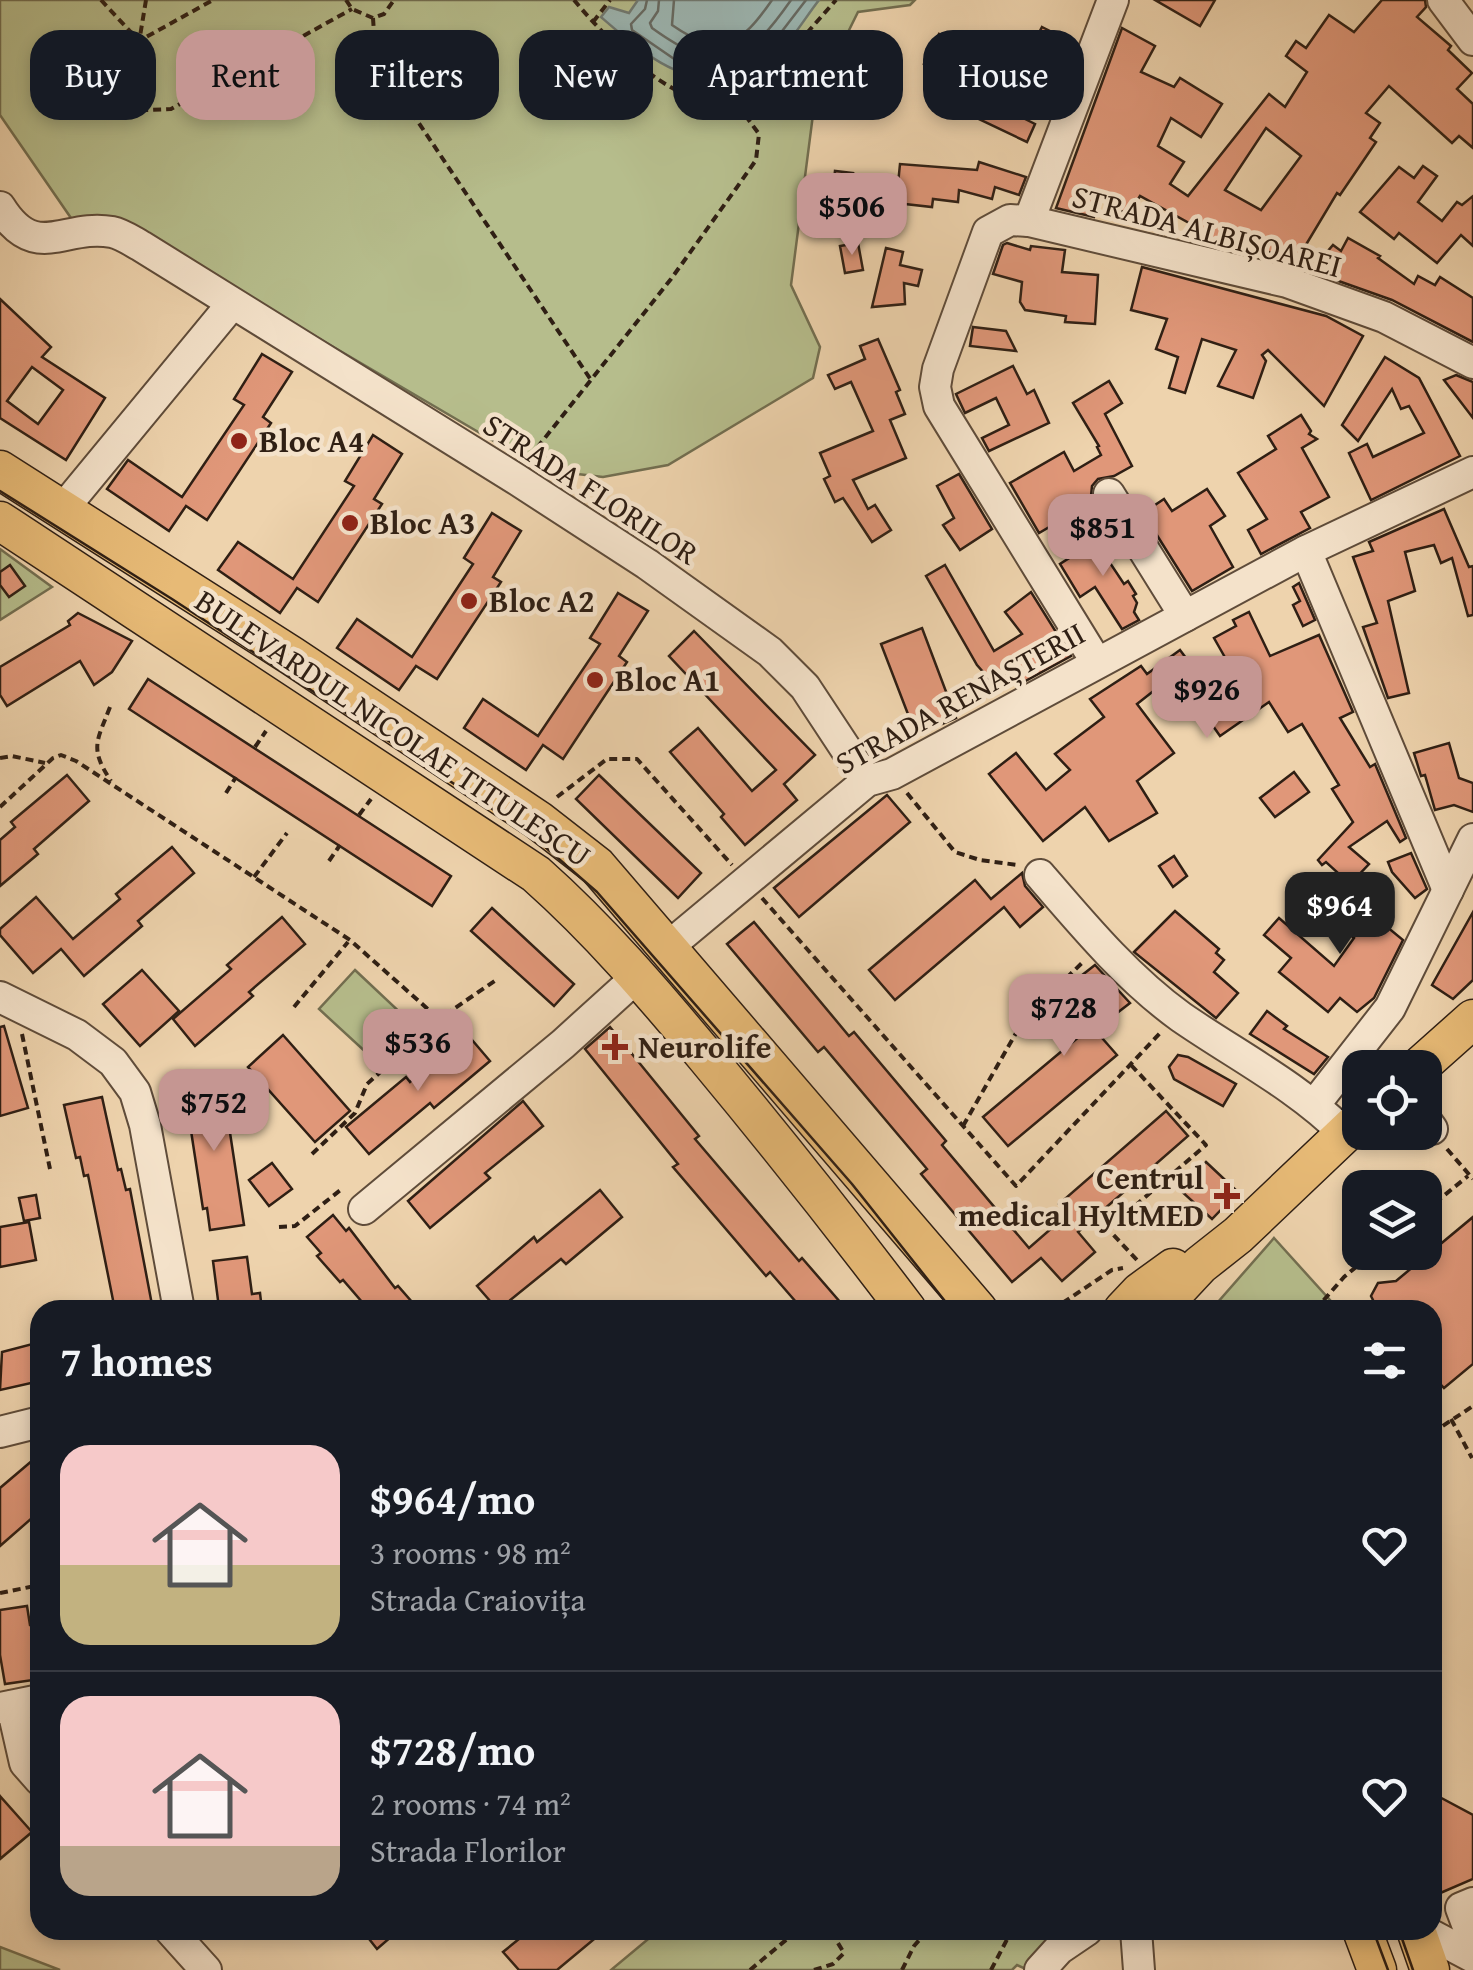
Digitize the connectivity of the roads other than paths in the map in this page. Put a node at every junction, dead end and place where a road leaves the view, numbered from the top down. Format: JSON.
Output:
{"nodes":[{"id":1,"x":1113,"y":0,"type":"edge"},
{"id":2,"x":1443,"y":0,"type":"edge"},
{"id":3,"x":1473,"y":40,"type":"edge"},
{"id":4,"x":0,"y":207,"type":"edge"},
{"id":5,"x":1030,"y":221,"type":"junction"},
{"id":6,"x":232,"y":304,"type":"junction"},
{"id":7,"x":1473,"y":364,"type":"edge"},
{"id":8,"x":0,"y":470,"type":"edge"},
{"id":9,"x":1473,"y":472,"type":"edge"},
{"id":10,"x":1109,"y":494,"type":"dead end"},
{"id":11,"x":62,"y":510,"type":"junction"},
{"id":12,"x":0,"y":521,"type":"edge"},
{"id":13,"x":1306,"y":551,"type":"junction"},
{"id":14,"x":1185,"y":616,"type":"junction"},
{"id":15,"x":1097,"y":662,"type":"junction"},
{"id":16,"x":879,"y":778,"type":"junction"},
{"id":17,"x":1473,"y":839,"type":"edge"},
{"id":18,"x":1040,"y":875,"type":"road end"},
{"id":19,"x":1448,"y":890,"type":"junction"},
{"id":20,"x":670,"y":946,"type":"junction"},
{"id":21,"x":638,"y":976,"type":"junction"},
{"id":22,"x":8,"y":1001,"type":"edge"},
{"id":23,"x":1473,"y":1019,"type":"edge"},
{"id":24,"x":1438,"y":1050,"type":"edge"},
{"id":25,"x":1315,"y":1104,"type":"junction"},
{"id":26,"x":1342,"y":1120,"type":"edge"},
{"id":27,"x":1342,"y":1136,"type":"edge"},
{"id":28,"x":353,"y":1199,"type":"road end"},
{"id":29,"x":1238,"y":1235,"type":"junction"},
{"id":30,"x":176,"y":1300,"type":"edge"},
{"id":31,"x":898,"y":1300,"type":"edge"},
{"id":32,"x":970,"y":1300,"type":"edge"},
{"id":33,"x":1132,"y":1300,"type":"edge"},
{"id":34,"x":1167,"y":1300,"type":"edge"},
{"id":35,"x":1198,"y":1300,"type":"edge"},
{"id":36,"x":30,"y":1424,"type":"edge"},
{"id":37,"x":0,"y":1432,"type":"edge"},
{"id":38,"x":17,"y":1705,"type":"edge"},
{"id":39,"x":30,"y":1768,"type":"edge"},
{"id":40,"x":1473,"y":1903,"type":"edge"},
{"id":41,"x":179,"y":1940,"type":"edge"},
{"id":42,"x":1072,"y":1940,"type":"edge"},
{"id":43,"x":1137,"y":1940,"type":"edge"},
{"id":44,"x":1366,"y":1940,"type":"edge"},
{"id":45,"x":1422,"y":1940,"type":"edge"},
{"id":46,"x":1439,"y":1940,"type":"edge"},
{"id":47,"x":1473,"y":1940,"type":"edge"},
{"id":48,"x":1473,"y":1957,"type":"edge"},
{"id":49,"x":206,"y":1970,"type":"edge"},
{"id":50,"x":1040,"y":1970,"type":"edge"},
{"id":51,"x":1139,"y":1970,"type":"edge"},
{"id":52,"x":1377,"y":1970,"type":"edge"},
{"id":53,"x":1430,"y":1970,"type":"edge"}],
"edges":[{"from":1,"to":5,"type":"street"},
{"from":2,"to":3,"type":"street"},
{"from":4,"to":6,"type":"street","name":"STRADA FLORILOR"},
{"from":5,"to":7,"type":"street","name":"STRADA ALBIȘOAREI"},
{"from":5,"to":15,"type":"street"},
{"from":6,"to":11,"type":"street"},
{"from":6,"to":16,"type":"street","name":"STRADA FLORILOR"},
{"from":8,"to":11,"type":"main road","name":"BULEVARDUL NICOLAE TITULESCU"},
{"from":9,"to":13,"type":"street","name":"STRADA RENAȘTERII"},
{"from":10,"to":14,"type":"street"},
{"from":11,"to":20,"type":"main road","name":"BULEVARDUL NICOLAE TITULESCU"},
{"from":12,"to":21,"type":"main road","name":"BULEVARDUL NICOLAE TITULESCU"},
{"from":13,"to":14,"type":"street","name":"STRADA RENAȘTERII"},
{"from":13,"to":19,"type":"street"},
{"from":14,"to":15,"type":"street","name":"STRADA RENAȘTERII"},
{"from":15,"to":16,"type":"street","name":"STRADA RENAȘTERII"},
{"from":16,"to":20,"type":"street","name":"STRADA RENAȘTERII"},
{"from":17,"to":19,"type":"street"},
{"from":18,"to":25,"type":"street"},
{"from":19,"to":25,"type":"street"},
{"from":20,"to":32,"type":"main road","name":"BULEVARDUL NICOLAE TITULESCU"},
{"from":21,"to":28,"type":"street"},
{"from":21,"to":31,"type":"main road","name":"BULEVARDUL NICOLAE TITULESCU"},
{"from":22,"to":30,"type":"street"},
{"from":23,"to":24,"type":"main road"},
{"from":25,"to":26,"type":"street"},
{"from":27,"to":29,"type":"main road"},
{"from":29,"to":33,"type":"main road"},
{"from":29,"to":34,"type":"main road"},
{"from":29,"to":35,"type":"main road"},
{"from":36,"to":37,"type":"street"},
{"from":38,"to":39,"type":"street"},
{"from":40,"to":47,"type":"street"},
{"from":41,"to":49,"type":"street"},
{"from":42,"to":50,"type":"street"},
{"from":43,"to":51,"type":"street"},
{"from":44,"to":52,"type":"main road"},
{"from":45,"to":53,"type":"main road"},
{"from":46,"to":48,"type":"street"}]}
